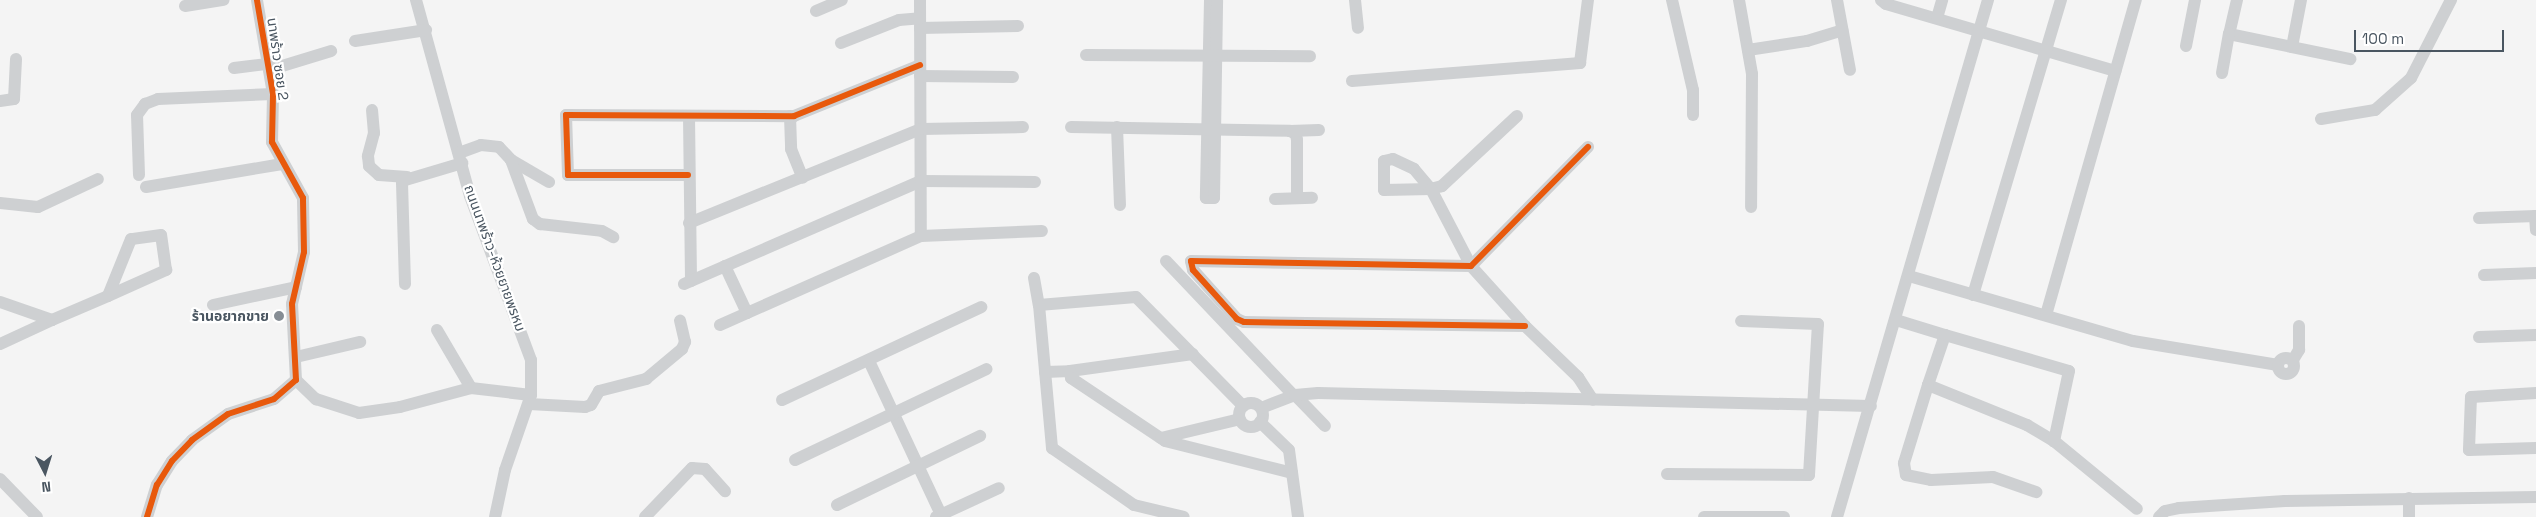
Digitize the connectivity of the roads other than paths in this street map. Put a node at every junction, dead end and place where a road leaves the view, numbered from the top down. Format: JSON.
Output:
{"nodes":[{"id":1,"x":224,"y":0,"type":"edge"},
{"id":2,"x":257,"y":0,"type":"edge"},
{"id":3,"x":416,"y":0,"type":"edge"},
{"id":4,"x":842,"y":0,"type":"edge"},
{"id":5,"x":920,"y":0,"type":"edge"},
{"id":6,"x":1210,"y":0,"type":"edge"},
{"id":7,"x":1216,"y":0,"type":"edge"},
{"id":8,"x":1355,"y":0,"type":"edge"},
{"id":9,"x":1588,"y":0,"type":"edge"},
{"id":10,"x":1672,"y":0,"type":"edge"},
{"id":11,"x":1739,"y":0,"type":"edge"},
{"id":12,"x":1837,"y":0,"type":"edge"},
{"id":13,"x":1880,"y":0,"type":"edge"},
{"id":14,"x":1942,"y":0,"type":"edge"},
{"id":15,"x":1988,"y":0,"type":"edge"},
{"id":16,"x":2061,"y":0,"type":"edge"},
{"id":17,"x":2136,"y":0,"type":"edge"},
{"id":18,"x":2195,"y":0,"type":"edge"},
{"id":19,"x":2237,"y":0,"type":"edge"},
{"id":20,"x":2301,"y":0,"type":"edge"},
{"id":21,"x":2451,"y":0,"type":"edge"},
{"id":22,"x":184,"y":6,"type":"dead end"},
{"id":23,"x":816,"y":11,"type":"dead end"},
{"id":24,"x":1937,"y":18,"type":"junction"},
{"id":25,"x":920,"y":23,"type":"junction"},
{"id":26,"x":1018,"y":26,"type":"dead end"},
{"id":27,"x":1358,"y":28,"type":"dead end"},
{"id":28,"x":426,"y":30,"type":"junction"},
{"id":29,"x":1842,"y":30,"type":"junction"},
{"id":30,"x":1978,"y":32,"type":"junction"},
{"id":31,"x":2229,"y":34,"type":"junction"},
{"id":32,"x":355,"y":41,"type":"dead end"},
{"id":33,"x":841,"y":43,"type":"dead end"},
{"id":34,"x":2186,"y":46,"type":"dead end"},
{"id":35,"x":2292,"y":47,"type":"junction"},
{"id":36,"x":2045,"y":49,"type":"junction"},
{"id":37,"x":1748,"y":50,"type":"junction"},
{"id":38,"x":331,"y":51,"type":"dead end"},
{"id":39,"x":1086,"y":56,"type":"dead end"},
{"id":40,"x":1310,"y":56,"type":"dead end"},
{"id":41,"x":1212,"y":58,"type":"junction"},
{"id":42,"x":16,"y":59,"type":"dead end"},
{"id":43,"x":2350,"y":59,"type":"dead end"},
{"id":44,"x":268,"y":67,"type":"junction"},
{"id":45,"x":234,"y":68,"type":"dead end"},
{"id":46,"x":920,"y":70,"type":"junction"},
{"id":47,"x":1850,"y":70,"type":"dead end"},
{"id":48,"x":2115,"y":70,"type":"junction"},
{"id":49,"x":2222,"y":73,"type":"dead end"},
{"id":50,"x":1013,"y":78,"type":"dead end"},
{"id":51,"x":1352,"y":81,"type":"dead end"},
{"id":52,"x":273,"y":94,"type":"junction"},
{"id":53,"x":0,"y":101,"type":"edge"},
{"id":54,"x":372,"y":110,"type":"dead end"},
{"id":55,"x":1693,"y":115,"type":"dead end"},
{"id":56,"x":689,"y":116,"type":"junction"},
{"id":57,"x":790,"y":116,"type":"junction"},
{"id":58,"x":1517,"y":116,"type":"dead end"},
{"id":59,"x":2321,"y":119,"type":"dead end"},
{"id":60,"x":1023,"y":127,"type":"dead end"},
{"id":61,"x":1071,"y":127,"type":"dead end"},
{"id":62,"x":1117,"y":127,"type":"junction"},
{"id":63,"x":921,"y":129,"type":"junction"},
{"id":64,"x":1211,"y":129,"type":"junction"},
{"id":65,"x":1319,"y":130,"type":"dead end"},
{"id":66,"x":1290,"y":131,"type":"junction"},
{"id":67,"x":1588,"y":147,"type":"dead end"},
{"id":68,"x":460,"y":158,"type":"junction"},
{"id":69,"x":511,"y":160,"type":"junction"},
{"id":70,"x":282,"y":164,"type":"junction"},
{"id":71,"x":138,"y":175,"type":"dead end"},
{"id":72,"x":688,"y":175,"type":"junction"},
{"id":73,"x":407,"y":177,"type":"junction"},
{"id":74,"x":803,"y":178,"type":"junction"},
{"id":75,"x":98,"y":179,"type":"dead end"},
{"id":76,"x":921,"y":181,"type":"junction"},
{"id":77,"x":549,"y":182,"type":"dead end"},
{"id":78,"x":1035,"y":182,"type":"dead end"},
{"id":79,"x":146,"y":187,"type":"dead end"},
{"id":80,"x":1297,"y":198,"type":"junction"},
{"id":81,"x":1312,"y":198,"type":"dead end"},
{"id":82,"x":1275,"y":200,"type":"dead end"},
{"id":83,"x":0,"y":203,"type":"edge"},
{"id":84,"x":1120,"y":205,"type":"dead end"},
{"id":85,"x":1751,"y":207,"type":"dead end"},
{"id":86,"x":2536,"y":216,"type":"edge"},
{"id":87,"x":2479,"y":218,"type":"dead end"},
{"id":88,"x":690,"y":224,"type":"junction"},
{"id":89,"x":1042,"y":230,"type":"dead end"},
{"id":90,"x":2536,"y":230,"type":"edge"},
{"id":91,"x":612,"y":236,"type":"dead end"},
{"id":92,"x":921,"y":236,"type":"junction"},
{"id":93,"x":1166,"y":261,"type":"dead end"},
{"id":94,"x":725,"y":266,"type":"junction"},
{"id":95,"x":1471,"y":266,"type":"junction"},
{"id":96,"x":2536,"y":273,"type":"edge"},
{"id":97,"x":2484,"y":275,"type":"dead end"},
{"id":98,"x":1909,"y":276,"type":"junction"},
{"id":99,"x":1034,"y":278,"type":"dead end"},
{"id":100,"x":405,"y":284,"type":"dead end"},
{"id":101,"x":296,"y":287,"type":"junction"},
{"id":102,"x":1973,"y":295,"type":"junction"},
{"id":103,"x":108,"y":296,"type":"junction"},
{"id":104,"x":0,"y":302,"type":"edge"},
{"id":105,"x":213,"y":305,"type":"dead end"},
{"id":106,"x":1039,"y":305,"type":"junction"},
{"id":107,"x":981,"y":307,"type":"dead end"},
{"id":108,"x":747,"y":313,"type":"junction"},
{"id":109,"x":2046,"y":316,"type":"junction"},
{"id":110,"x":52,"y":320,"type":"junction"},
{"id":111,"x":1896,"y":320,"type":"junction"},
{"id":112,"x":680,"y":321,"type":"dead end"},
{"id":113,"x":1741,"y":321,"type":"dead end"},
{"id":114,"x":720,"y":325,"type":"dead end"},
{"id":115,"x":1525,"y":326,"type":"junction"},
{"id":116,"x":2299,"y":326,"type":"dead end"},
{"id":117,"x":437,"y":330,"type":"dead end"},
{"id":118,"x":1945,"y":335,"type":"junction"},
{"id":119,"x":2536,"y":335,"type":"edge"},
{"id":120,"x":2479,"y":337,"type":"dead end"},
{"id":121,"x":360,"y":342,"type":"dead end"},
{"id":122,"x":0,"y":344,"type":"edge"},
{"id":123,"x":1193,"y":354,"type":"junction"},
{"id":124,"x":296,"y":357,"type":"junction"},
{"id":125,"x":869,"y":360,"type":"junction"},
{"id":126,"x":987,"y":368,"type":"dead end"},
{"id":127,"x":1070,"y":371,"type":"junction"},
{"id":128,"x":1045,"y":372,"type":"junction"},
{"id":129,"x":296,"y":380,"type":"junction"},
{"id":130,"x":1928,"y":385,"type":"junction"},
{"id":131,"x":471,"y":388,"type":"junction"},
{"id":132,"x":2536,"y":393,"type":"edge"},
{"id":133,"x":1294,"y":396,"type":"junction"},
{"id":134,"x":530,"y":399,"type":"junction"},
{"id":135,"x":782,"y":400,"type":"dead end"},
{"id":136,"x":1592,"y":400,"type":"junction"},
{"id":137,"x":1812,"y":404,"type":"junction"},
{"id":138,"x":1243,"y":406,"type":"junction"},
{"id":139,"x":1871,"y":406,"type":"junction"},
{"id":140,"x":1261,"y":408,"type":"junction"},
{"id":141,"x":894,"y":412,"type":"junction"},
{"id":142,"x":1240,"y":419,"type":"junction"},
{"id":143,"x":1260,"y":422,"type":"junction"},
{"id":144,"x":1324,"y":426,"type":"dead end"},
{"id":145,"x":980,"y":436,"type":"dead end"},
{"id":146,"x":1161,"y":438,"type":"junction"},
{"id":147,"x":2054,"y":441,"type":"junction"},
{"id":148,"x":2536,"y":448,"type":"edge"},
{"id":149,"x":795,"y":460,"type":"dead end"},
{"id":150,"x":918,"y":466,"type":"junction"},
{"id":151,"x":1292,"y":473,"type":"junction"},
{"id":152,"x":1667,"y":474,"type":"dead end"},
{"id":153,"x":0,"y":479,"type":"edge"},
{"id":154,"x":999,"y":488,"type":"dead end"},
{"id":155,"x":725,"y":491,"type":"dead end"},
{"id":156,"x":2036,"y":492,"type":"dead end"},
{"id":157,"x":2536,"y":497,"type":"edge"},
{"id":158,"x":2409,"y":498,"type":"junction"},
{"id":159,"x":837,"y":505,"type":"dead end"},
{"id":160,"x":2137,"y":510,"type":"dead end"},
{"id":161,"x":940,"y":516,"type":"edge"},
{"id":162,"x":37,"y":517,"type":"edge"},
{"id":163,"x":147,"y":517,"type":"edge"},
{"id":164,"x":495,"y":517,"type":"edge"},
{"id":165,"x":645,"y":517,"type":"edge"},
{"id":166,"x":1184,"y":517,"type":"edge"},
{"id":167,"x":1298,"y":517,"type":"edge"},
{"id":168,"x":1704,"y":517,"type":"edge"},
{"id":169,"x":1784,"y":517,"type":"edge"},
{"id":170,"x":1837,"y":517,"type":"edge"},
{"id":171,"x":2159,"y":517,"type":"edge"},
{"id":172,"x":2409,"y":517,"type":"edge"}],
"edges":[{"from":1,"to":22,"type":"street"},
{"from":2,"to":44,"type":"street","name":"นาพร้าว ซอย 2"},
{"from":3,"to":28,"type":"street","name":"ถนนนาพร้าว-ห้วยยายพรหม"},
{"from":4,"to":23,"type":"street"},
{"from":5,"to":25,"type":"street"},
{"from":6,"to":41,"type":"street"},
{"from":7,"to":41,"type":"street"},
{"from":8,"to":27,"type":"street"},
{"from":9,"to":51,"type":"street"},
{"from":10,"to":55,"type":"street"},
{"from":11,"to":37,"type":"street"},
{"from":12,"to":29,"type":"street"},
{"from":13,"to":24,"type":"street"},
{"from":14,"to":24,"type":"street"},
{"from":15,"to":30,"type":"street"},
{"from":16,"to":36,"type":"street"},
{"from":17,"to":48,"type":"street"},
{"from":18,"to":34,"type":"street"},
{"from":19,"to":31,"type":"street"},
{"from":20,"to":35,"type":"street"},
{"from":21,"to":59,"type":"street"},
{"from":24,"to":30,"type":"street"},
{"from":25,"to":26,"type":"street"},
{"from":25,"to":33,"type":"street"},
{"from":25,"to":46,"type":"street"},
{"from":28,"to":32,"type":"street"},
{"from":28,"to":68,"type":"street","name":"ถนนนาพร้าว-ห้วยยายพรหม"},
{"from":29,"to":37,"type":"street"},
{"from":29,"to":47,"type":"street"},
{"from":30,"to":36,"type":"street"},
{"from":30,"to":98,"type":"street"},
{"from":31,"to":35,"type":"street"},
{"from":31,"to":49,"type":"street"},
{"from":35,"to":43,"type":"street"},
{"from":36,"to":48,"type":"street"},
{"from":36,"to":102,"type":"street"},
{"from":37,"to":85,"type":"street"},
{"from":38,"to":44,"type":"street"},
{"from":39,"to":41,"type":"street"},
{"from":40,"to":41,"type":"street"},
{"from":41,"to":64,"type":"street"},
{"from":42,"to":53,"type":"street"},
{"from":44,"to":45,"type":"street"},
{"from":44,"to":52,"type":"street","name":"นาพร้าว ซอย 2"},
{"from":46,"to":50,"type":"street"},
{"from":46,"to":57,"type":"street"},
{"from":46,"to":63,"type":"street"},
{"from":48,"to":109,"type":"street"},
{"from":52,"to":70,"type":"street","name":"นาพร้าว ซอย 2"},
{"from":52,"to":71,"type":"street"},
{"from":54,"to":73,"type":"street"},
{"from":56,"to":57,"type":"street"},
{"from":56,"to":72,"type":"street"},
{"from":56,"to":72,"type":"street"},
{"from":57,"to":74,"type":"street"},
{"from":58,"to":95,"type":"street"},
{"from":60,"to":63,"type":"street"},
{"from":61,"to":62,"type":"street"},
{"from":62,"to":64,"type":"street"},
{"from":62,"to":84,"type":"street"},
{"from":63,"to":74,"type":"street"},
{"from":63,"to":76,"type":"street"},
{"from":64,"to":66,"type":"street"},
{"from":65,"to":66,"type":"street"},
{"from":66,"to":80,"type":"street"},
{"from":67,"to":95,"type":"street"},
{"from":68,"to":69,"type":"street"},
{"from":68,"to":73,"type":"street"},
{"from":68,"to":134,"type":"street","name":"ถนนนาพร้าว-ห้วยยายพรหม"},
{"from":69,"to":77,"type":"street"},
{"from":69,"to":91,"type":"street"},
{"from":70,"to":79,"type":"street"},
{"from":70,"to":101,"type":"street","name":"นาพร้าว ซอย 2"},
{"from":72,"to":88,"type":"street"},
{"from":73,"to":100,"type":"street"},
{"from":74,"to":88,"type":"street"},
{"from":75,"to":83,"type":"street"},
{"from":76,"to":78,"type":"street"},
{"from":76,"to":92,"type":"street"},
{"from":76,"to":94,"type":"street"},
{"from":80,"to":81,"type":"street"},
{"from":80,"to":82,"type":"street"},
{"from":86,"to":87,"type":"street"},
{"from":86,"to":90,"type":"street"},
{"from":88,"to":94,"type":"street"},
{"from":89,"to":92,"type":"street"},
{"from":92,"to":108,"type":"street"},
{"from":93,"to":133,"type":"street"},
{"from":94,"to":108,"type":"street"},
{"from":95,"to":115,"type":"street"},
{"from":95,"to":115,"type":"street"},
{"from":96,"to":97,"type":"street"},
{"from":98,"to":102,"type":"street"},
{"from":98,"to":111,"type":"street"},
{"from":99,"to":106,"type":"street"},
{"from":101,"to":105,"type":"street"},
{"from":101,"to":124,"type":"street","name":"นาพร้าว ซอย 2"},
{"from":102,"to":109,"type":"street"},
{"from":103,"to":103,"type":"street"},
{"from":103,"to":110,"type":"street"},
{"from":104,"to":110,"type":"street"},
{"from":106,"to":123,"type":"street"},
{"from":106,"to":128,"type":"street"},
{"from":107,"to":125,"type":"street"},
{"from":108,"to":114,"type":"street"},
{"from":109,"to":116,"type":"street"},
{"from":110,"to":122,"type":"street"},
{"from":111,"to":118,"type":"street"},
{"from":111,"to":139,"type":"street"},
{"from":112,"to":134,"type":"street"},
{"from":113,"to":137,"type":"street"},
{"from":115,"to":136,"type":"street"},
{"from":117,"to":131,"type":"street"},
{"from":118,"to":130,"type":"street"},
{"from":118,"to":147,"type":"street"},
{"from":119,"to":120,"type":"street"},
{"from":121,"to":124,"type":"street"},
{"from":123,"to":127,"type":"street"},
{"from":123,"to":138,"type":"street"},
{"from":124,"to":129,"type":"street","name":"นาพร้าว ซอย 2"},
{"from":125,"to":135,"type":"street"},
{"from":125,"to":141,"type":"street"},
{"from":126,"to":141,"type":"street"},
{"from":127,"to":128,"type":"street"},
{"from":127,"to":146,"type":"street"},
{"from":128,"to":166,"type":"street"},
{"from":129,"to":131,"type":"street"},
{"from":129,"to":163,"type":"street"},
{"from":130,"to":147,"type":"street"},
{"from":130,"to":156,"type":"street"},
{"from":131,"to":134,"type":"street"},
{"from":132,"to":148,"type":"street"},
{"from":133,"to":136,"type":"street"},
{"from":133,"to":140,"type":"street"},
{"from":133,"to":144,"type":"street"},
{"from":134,"to":164,"type":"street","name":"ถนนนาพร้าว-ห้วยยายพรหม"},
{"from":136,"to":137,"type":"street"},
{"from":137,"to":139,"type":"street"},
{"from":137,"to":152,"type":"street"},
{"from":138,"to":140,"type":"street"},
{"from":138,"to":142,"type":"street"},
{"from":139,"to":170,"type":"street"},
{"from":140,"to":143,"type":"street"},
{"from":141,"to":149,"type":"street"},
{"from":141,"to":150,"type":"street"},
{"from":142,"to":143,"type":"street"},
{"from":142,"to":146,"type":"street"},
{"from":143,"to":151,"type":"street"},
{"from":145,"to":150,"type":"street"},
{"from":146,"to":151,"type":"street"},
{"from":147,"to":160,"type":"street"},
{"from":150,"to":159,"type":"street"},
{"from":150,"to":161,"type":"street"},
{"from":151,"to":167,"type":"street"},
{"from":153,"to":162,"type":"street"},
{"from":154,"to":161,"type":"street"},
{"from":155,"to":165,"type":"street"},
{"from":157,"to":158,"type":"street"},
{"from":158,"to":171,"type":"street"},
{"from":158,"to":172,"type":"street"},
{"from":168,"to":169,"type":"street"}]}
